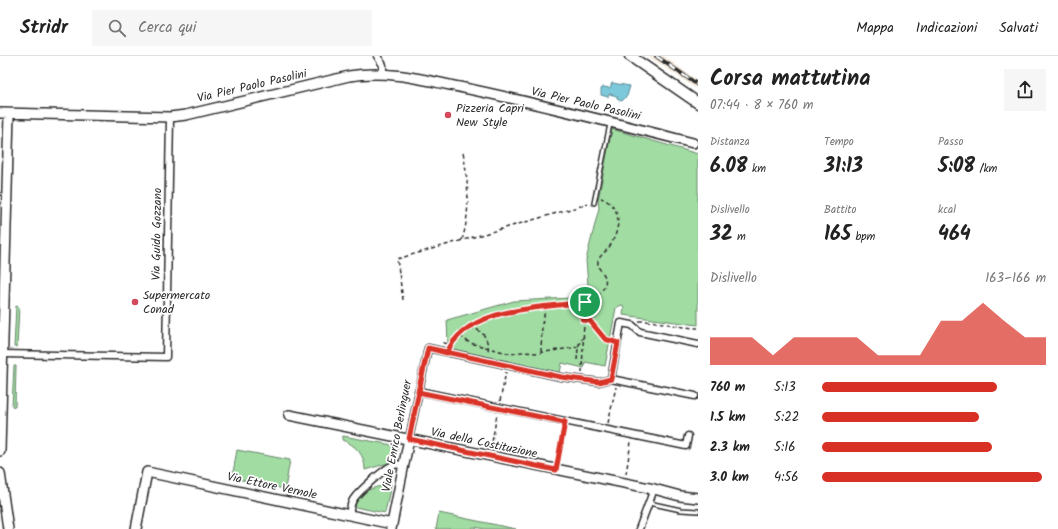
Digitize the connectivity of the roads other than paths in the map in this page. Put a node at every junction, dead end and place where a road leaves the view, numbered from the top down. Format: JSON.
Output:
{"nodes":[{"id":1,"x":377,"y":56,"type":"edge"},
{"id":2,"x":630,"y":56,"type":"edge"},
{"id":3,"x":383,"y":74,"type":"junction"},
{"id":4,"x":698,"y":104,"type":"edge"},
{"id":5,"x":5,"y":113,"type":"edge"},
{"id":6,"x":170,"y":117,"type":"junction"},
{"id":7,"x":610,"y":122,"type":"junction"},
{"id":8,"x":696,"y":143,"type":"edge"},
{"id":9,"x":594,"y":203,"type":"road end"},
{"id":10,"x":2,"y":320,"type":"edge"},
{"id":11,"x":698,"y":344,"type":"edge"},
{"id":12,"x":3,"y":354,"type":"junction"},
{"id":13,"x":611,"y":379,"type":"junction"},
{"id":14,"x":418,"y":392,"type":"junction"},
{"id":15,"x":695,"y":396,"type":"dead end"},
{"id":16,"x":1,"y":398,"type":"edge"},
{"id":17,"x":289,"y":415,"type":"dead end"},
{"id":18,"x":688,"y":436,"type":"dead end"},
{"id":19,"x":409,"y":439,"type":"junction"},
{"id":20,"x":0,"y":450,"type":"edge"},
{"id":21,"x":404,"y":465,"type":"junction"},
{"id":22,"x":0,"y":473,"type":"edge"},
{"id":23,"x":0,"y":477,"type":"edge"},
{"id":24,"x":654,"y":489,"type":"junction"},
{"id":25,"x":698,"y":498,"type":"edge"},
{"id":26,"x":647,"y":502,"type":"junction"},
{"id":27,"x":698,"y":511,"type":"edge"},
{"id":28,"x":349,"y":515,"type":"junction"},
{"id":29,"x":392,"y":526,"type":"edge"},
{"id":30,"x":8,"y":529,"type":"edge"},
{"id":31,"x":136,"y":529,"type":"edge"},
{"id":32,"x":639,"y":529,"type":"edge"}],
"edges":[{"from":1,"to":3,"type":"street"},
{"from":2,"to":4,"type":"main road"},
{"from":3,"to":6,"type":"street","name":"Via Pier Paolo Pasolini"},
{"from":3,"to":7,"type":"street","name":"Via Pier Paolo Pasolini"},
{"from":5,"to":6,"type":"street","name":"Via Pier Paolo Pasolini"},
{"from":5,"to":10,"type":"street"},
{"from":6,"to":12,"type":"street","name":"Via Guido Gozzano"},
{"from":7,"to":8,"type":"street","name":"Via Pier Paolo Pasolini"},
{"from":7,"to":9,"type":"lane"},
{"from":10,"to":12,"type":"street"},
{"from":11,"to":13,"type":"street"},
{"from":12,"to":16,"type":"street"},
{"from":13,"to":14,"type":"street","name":"Viale Enrico Berlinguer"},
{"from":13,"to":15,"type":"street"},
{"from":14,"to":18,"type":"street"},
{"from":14,"to":19,"type":"street","name":"Viale Enrico Berlinguer"},
{"from":16,"to":20,"type":"street"},
{"from":17,"to":19,"type":"street","name":"Via della Costituzione"},
{"from":19,"to":21,"type":"street","name":"Viale Enrico Berlinguer"},
{"from":19,"to":24,"type":"street","name":"Via della Costituzione"},
{"from":21,"to":28,"type":"street"},
{"from":21,"to":29,"type":"street","name":"Viale Enrico Berlinguer"},
{"from":22,"to":23,"type":"street"},
{"from":23,"to":30,"type":"street"},
{"from":24,"to":25,"type":"street","name":"Via della Costituzione"},
{"from":24,"to":26,"type":"street"},
{"from":26,"to":27,"type":"lane"},
{"from":26,"to":32,"type":"street"},
{"from":28,"to":29,"type":"street","name":"Via Ettore Vernole"},
{"from":28,"to":31,"type":"street","name":"Via Ettore Vernole"}]}
